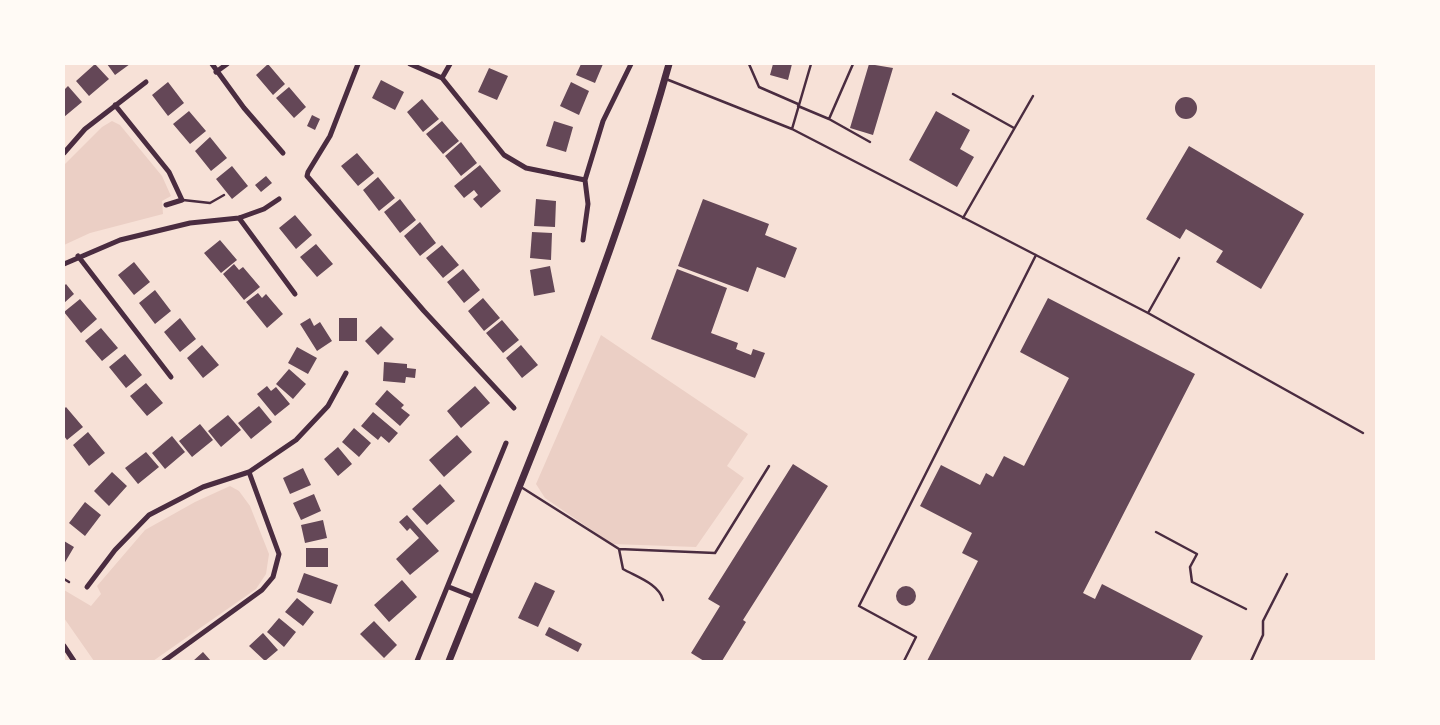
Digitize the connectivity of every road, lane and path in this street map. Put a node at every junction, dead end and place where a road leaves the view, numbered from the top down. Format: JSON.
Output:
{"nodes":[{"id":1,"x":212,"y":64,"type":"edge"},
{"id":2,"x":227,"y":64,"type":"edge"},
{"id":3,"x":358,"y":64,"type":"edge"},
{"id":4,"x":410,"y":64,"type":"edge"},
{"id":5,"x":450,"y":64,"type":"edge"},
{"id":6,"x":631,"y":64,"type":"edge"},
{"id":7,"x":669,"y":64,"type":"edge"},
{"id":8,"x":749,"y":64,"type":"edge"},
{"id":9,"x":811,"y":64,"type":"edge"},
{"id":10,"x":853,"y":64,"type":"edge"},
{"id":11,"x":216,"y":72,"type":"junction"},
{"id":12,"x":442,"y":78,"type":"junction"},
{"id":13,"x":665,"y":78,"type":"junction"},
{"id":14,"x":146,"y":82,"type":"dead end"},
{"id":15,"x":952,"y":94,"type":"dead end"},
{"id":16,"x":1032,"y":96,"type":"dead end"},
{"id":17,"x":115,"y":105,"type":"junction"},
{"id":18,"x":798,"y":105,"type":"junction"},
{"id":19,"x":829,"y":118,"type":"junction"},
{"id":20,"x":1014,"y":128,"type":"junction"},
{"id":21,"x":792,"y":129,"type":"junction"},
{"id":22,"x":870,"y":142,"type":"dead end"},
{"id":23,"x":283,"y":152,"type":"dead end"},
{"id":24,"x":64,"y":153,"type":"edge"},
{"id":25,"x":585,"y":180,"type":"junction"},
{"id":26,"x":224,"y":195,"type":"dead end"},
{"id":27,"x":279,"y":199,"type":"dead end"},
{"id":28,"x":182,"y":200,"type":"junction"},
{"id":29,"x":166,"y":205,"type":"dead end"},
{"id":30,"x":239,"y":218,"type":"junction"},
{"id":31,"x":963,"y":218,"type":"junction"},
{"id":32,"x":583,"y":240,"type":"dead end"},
{"id":33,"x":1036,"y":255,"type":"junction"},
{"id":34,"x":78,"y":256,"type":"junction"},
{"id":35,"x":1179,"y":258,"type":"dead end"},
{"id":36,"x":64,"y":264,"type":"edge"},
{"id":37,"x":294,"y":294,"type":"dead end"},
{"id":38,"x":1148,"y":313,"type":"junction"},
{"id":39,"x":346,"y":373,"type":"dead end"},
{"id":40,"x":171,"y":377,"type":"dead end"},
{"id":41,"x":514,"y":408,"type":"dead end"},
{"id":42,"x":1363,"y":433,"type":"dead end"},
{"id":43,"x":506,"y":443,"type":"dead end"},
{"id":44,"x":769,"y":466,"type":"dead end"},
{"id":45,"x":249,"y":472,"type":"junction"},
{"id":46,"x":520,"y":486,"type":"junction"},
{"id":47,"x":1156,"y":532,"type":"dead end"},
{"id":48,"x":619,"y":549,"type":"junction"},
{"id":49,"x":1287,"y":574,"type":"dead end"},
{"id":50,"x":64,"y":579,"type":"edge"},
{"id":51,"x":69,"y":582,"type":"dead end"},
{"id":52,"x":87,"y":587,"type":"dead end"},
{"id":53,"x":449,"y":587,"type":"junction"},
{"id":54,"x":474,"y":597,"type":"junction"},
{"id":55,"x":663,"y":600,"type":"dead end"},
{"id":56,"x":1246,"y":609,"type":"dead end"},
{"id":57,"x":64,"y":646,"type":"edge"},
{"id":58,"x":74,"y":661,"type":"edge"},
{"id":59,"x":164,"y":661,"type":"edge"},
{"id":60,"x":416,"y":661,"type":"edge"},
{"id":61,"x":449,"y":661,"type":"edge"},
{"id":62,"x":904,"y":661,"type":"edge"},
{"id":63,"x":1251,"y":661,"type":"edge"}],
"edges":[{"from":1,"to":11,"type":"street"},
{"from":2,"to":11,"type":"street"},
{"from":3,"to":41,"type":"street"},
{"from":4,"to":12,"type":"street"},
{"from":5,"to":12,"type":"street"},
{"from":6,"to":25,"type":"street"},
{"from":7,"to":13,"type":"street"},
{"from":8,"to":18,"type":"lane"},
{"from":9,"to":18,"type":"lane"},
{"from":10,"to":19,"type":"lane"},
{"from":11,"to":23,"type":"street"},
{"from":12,"to":25,"type":"street"},
{"from":13,"to":21,"type":"lane"},
{"from":13,"to":46,"type":"street"},
{"from":14,"to":17,"type":"street"},
{"from":15,"to":20,"type":"lane"},
{"from":16,"to":20,"type":"lane"},
{"from":17,"to":24,"type":"street"},
{"from":17,"to":28,"type":"street"},
{"from":18,"to":19,"type":"lane"},
{"from":18,"to":21,"type":"lane"},
{"from":19,"to":22,"type":"lane"},
{"from":20,"to":31,"type":"lane"},
{"from":21,"to":31,"type":"lane"},
{"from":25,"to":32,"type":"street"},
{"from":26,"to":28,"type":"lane"},
{"from":27,"to":30,"type":"street"},
{"from":28,"to":29,"type":"street"},
{"from":30,"to":34,"type":"street"},
{"from":30,"to":37,"type":"street"},
{"from":31,"to":33,"type":"lane"},
{"from":33,"to":38,"type":"lane"},
{"from":33,"to":62,"type":"lane"},
{"from":34,"to":36,"type":"street"},
{"from":34,"to":40,"type":"street"},
{"from":35,"to":38,"type":"lane"},
{"from":38,"to":42,"type":"lane"},
{"from":39,"to":45,"type":"street"},
{"from":43,"to":53,"type":"street"},
{"from":44,"to":48,"type":"lane"},
{"from":45,"to":52,"type":"street"},
{"from":45,"to":59,"type":"street"},
{"from":46,"to":48,"type":"lane"},
{"from":46,"to":54,"type":"street"},
{"from":47,"to":56,"type":"lane"},
{"from":48,"to":55,"type":"lane"},
{"from":49,"to":63,"type":"lane"},
{"from":50,"to":51,"type":"lane"},
{"from":53,"to":54,"type":"street"},
{"from":53,"to":60,"type":"street"},
{"from":54,"to":61,"type":"street"},
{"from":57,"to":58,"type":"street"}]}
